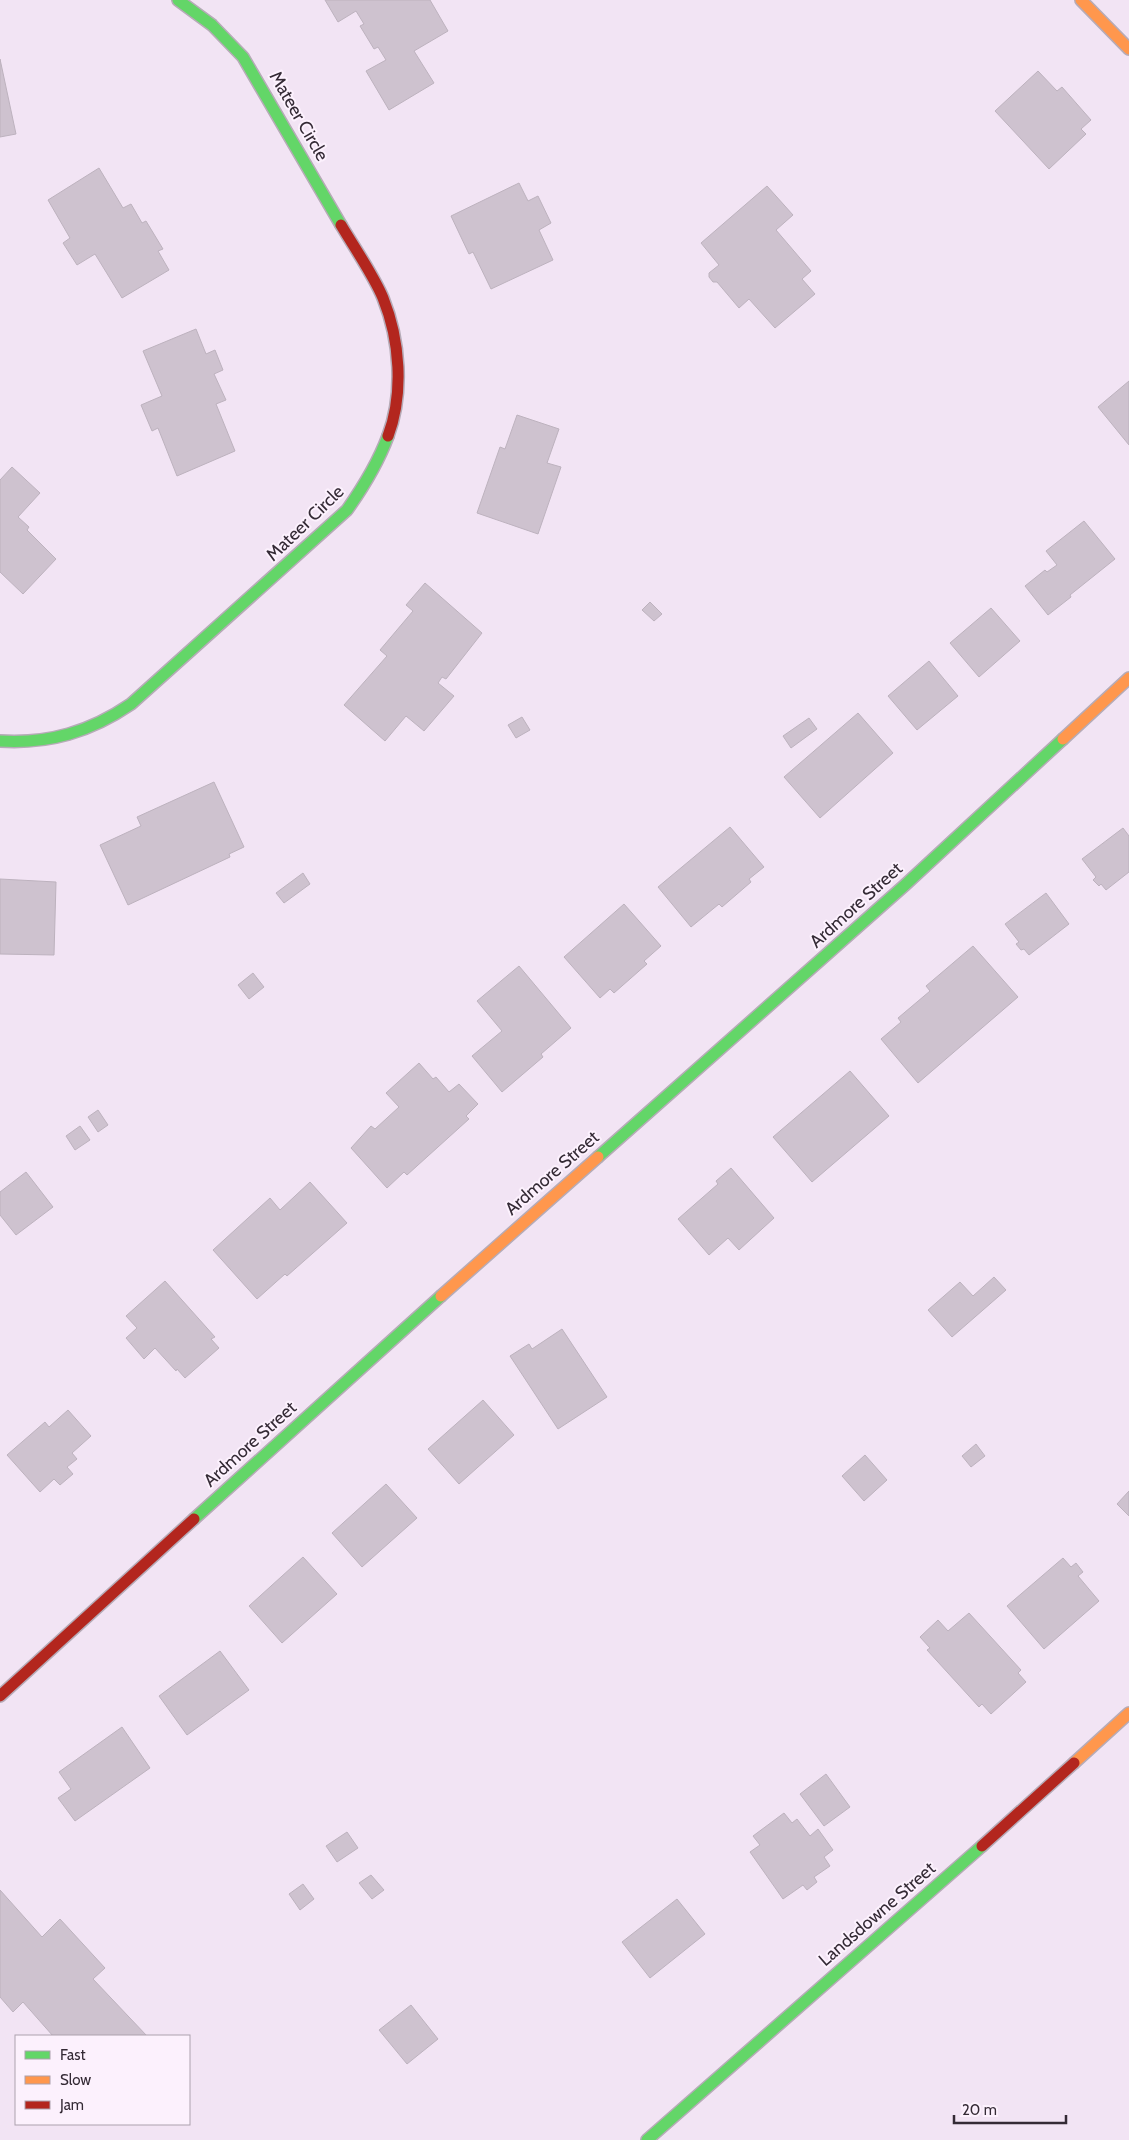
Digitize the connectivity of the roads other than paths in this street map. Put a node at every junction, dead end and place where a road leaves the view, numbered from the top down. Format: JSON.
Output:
{"nodes":[{"id":1,"x":178,"y":0,"type":"edge"},
{"id":2,"x":1081,"y":0,"type":"edge"},
{"id":3,"x":1129,"y":49,"type":"edge"},
{"id":4,"x":1129,"y":678,"type":"edge"},
{"id":5,"x":0,"y":741,"type":"edge"},
{"id":6,"x":0,"y":1696,"type":"edge"},
{"id":7,"x":1129,"y":1712,"type":"edge"},
{"id":8,"x":647,"y":2140,"type":"edge"}],
"edges":[{"from":1,"to":5,"type":"street","name":"Mateer Circle"},
{"from":2,"to":3,"type":"street"},
{"from":4,"to":6,"type":"street","name":"Ardmore Street"},
{"from":7,"to":8,"type":"street","name":"Landsdowne Street"}]}
